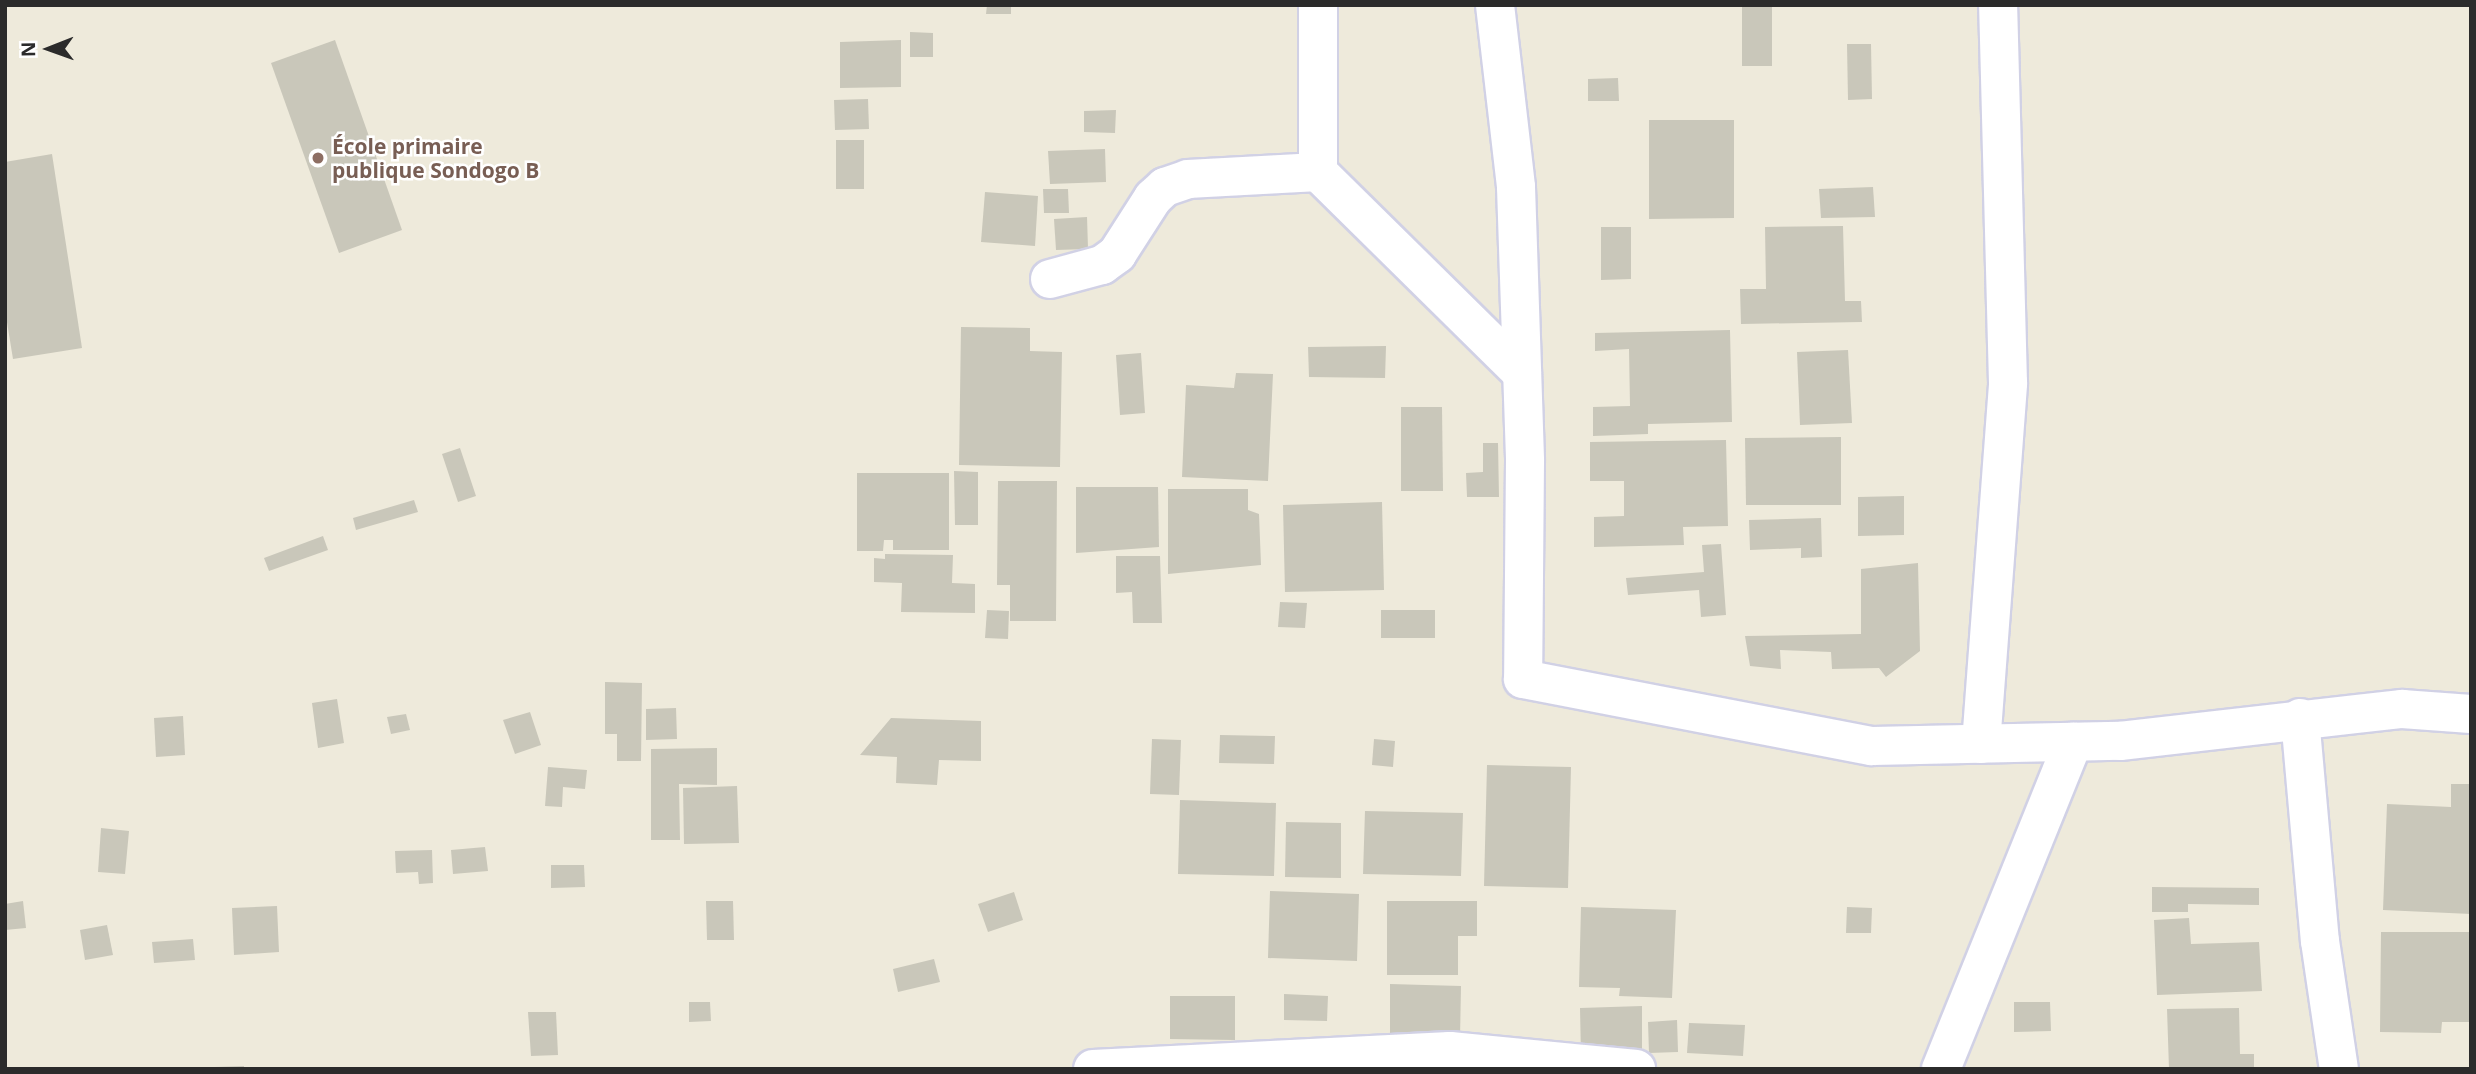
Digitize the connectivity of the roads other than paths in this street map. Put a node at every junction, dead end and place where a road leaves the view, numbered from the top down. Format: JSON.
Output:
{"nodes":[{"id":1,"x":1318,"y":5,"type":"edge"},
{"id":2,"x":1495,"y":5,"type":"edge"},
{"id":3,"x":1998,"y":5,"type":"edge"},
{"id":4,"x":1318,"y":172,"type":"junction"},
{"id":5,"x":1050,"y":279,"type":"dead end"},
{"id":6,"x":1522,"y":373,"type":"junction"},
{"id":7,"x":2471,"y":714,"type":"edge"},
{"id":8,"x":2300,"y":718,"type":"junction"},
{"id":9,"x":2073,"y":742,"type":"junction"},
{"id":10,"x":1981,"y":744,"type":"junction"},
{"id":11,"x":1093,"y":1069,"type":"edge"},
{"id":12,"x":1636,"y":1069,"type":"edge"},
{"id":13,"x":1941,"y":1069,"type":"edge"},
{"id":14,"x":2339,"y":1069,"type":"edge"}],
"edges":[{"from":1,"to":4,"type":"street"},
{"from":2,"to":6,"type":"street"},
{"from":3,"to":10,"type":"street"},
{"from":4,"to":5,"type":"street"},
{"from":4,"to":6,"type":"street"},
{"from":6,"to":10,"type":"street"},
{"from":7,"to":8,"type":"street"},
{"from":8,"to":9,"type":"street"},
{"from":8,"to":14,"type":"street"},
{"from":9,"to":10,"type":"street"},
{"from":9,"to":13,"type":"street"},
{"from":11,"to":12,"type":"street"}]}
